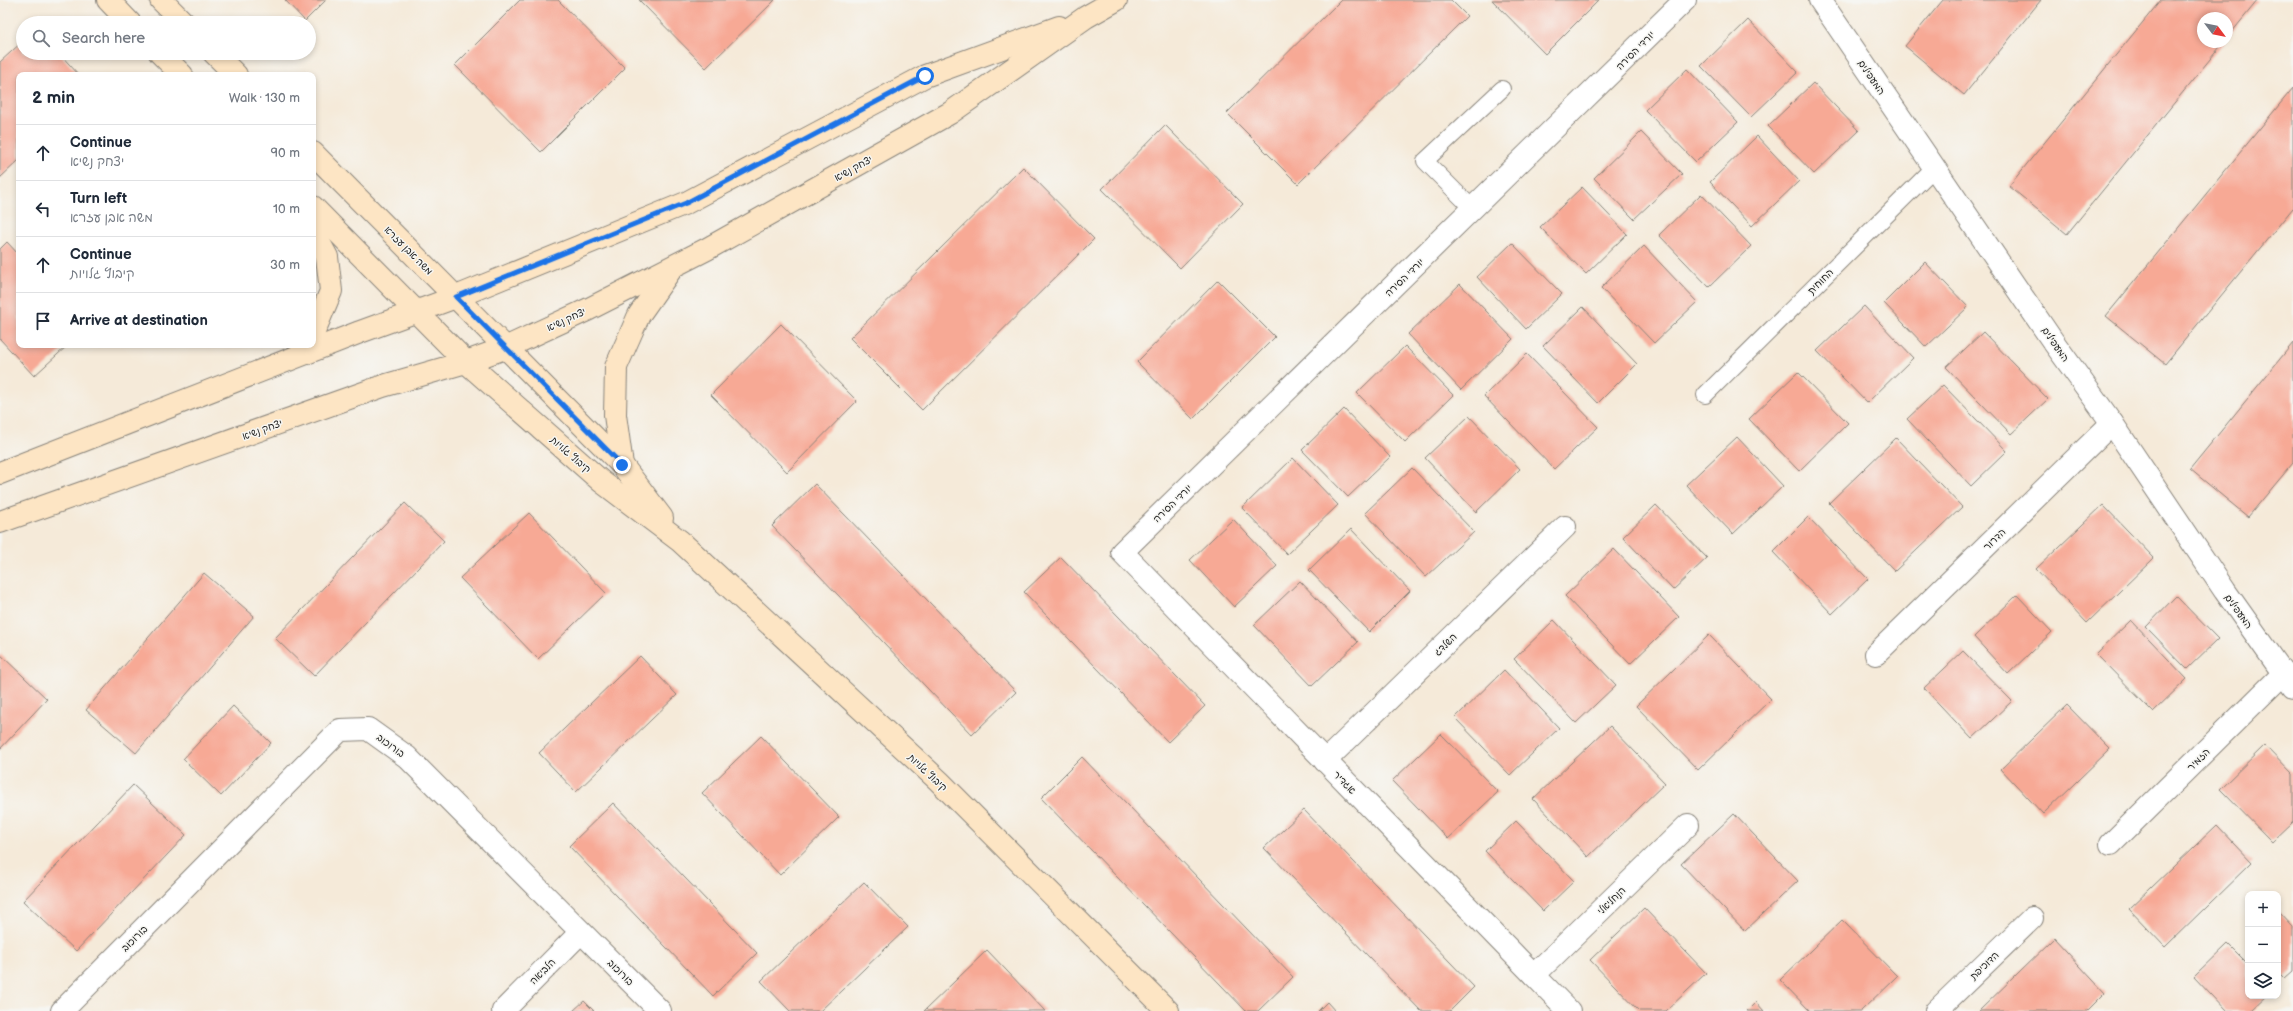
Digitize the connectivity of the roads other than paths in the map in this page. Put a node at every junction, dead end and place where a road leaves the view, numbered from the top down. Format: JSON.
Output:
{"nodes":[{"id":1,"x":108,"y":0,"type":"edge"},
{"id":2,"x":161,"y":0,"type":"edge"},
{"id":3,"x":1116,"y":0,"type":"edge"},
{"id":4,"x":1685,"y":0,"type":"edge"},
{"id":5,"x":1820,"y":0,"type":"edge"},
{"id":6,"x":123,"y":16,"type":"edge"},
{"id":7,"x":177,"y":16,"type":"edge"},
{"id":8,"x":1086,"y":17,"type":"junction"},
{"id":9,"x":167,"y":60,"type":"edge"},
{"id":10,"x":221,"y":60,"type":"edge"},
{"id":11,"x":179,"y":72,"type":"edge"},
{"id":12,"x":233,"y":72,"type":"edge"},
{"id":13,"x":1502,"y":89,"type":"dead end"},
{"id":14,"x":316,"y":156,"type":"edge"},
{"id":15,"x":1934,"y":168,"type":"junction"},
{"id":16,"x":1473,"y":209,"type":"junction"},
{"id":17,"x":316,"y":210,"type":"edge"},
{"id":18,"x":316,"y":236,"type":"edge"},
{"id":19,"x":673,"y":266,"type":"junction"},
{"id":20,"x":456,"y":297,"type":"junction"},
{"id":21,"x":415,"y":312,"type":"junction"},
{"id":22,"x":316,"y":327,"type":"edge"},
{"id":23,"x":316,"y":346,"type":"edge"},
{"id":24,"x":505,"y":348,"type":"junction"},
{"id":25,"x":305,"y":350,"type":"edge"},
{"id":26,"x":466,"y":362,"type":"junction"},
{"id":27,"x":1705,"y":395,"type":"dead end"},
{"id":28,"x":2112,"y":423,"type":"junction"},
{"id":29,"x":622,"y":465,"type":"junction"},
{"id":30,"x":0,"y":473,"type":"edge"},
{"id":31,"x":0,"y":522,"type":"edge"},
{"id":32,"x":1565,"y":527,"type":"dead end"},
{"id":33,"x":680,"y":541,"type":"junction"},
{"id":34,"x":1122,"y":552,"type":"joint"},
{"id":35,"x":1876,"y":654,"type":"dead end"},
{"id":36,"x":2288,"y":680,"type":"edge"},
{"id":37,"x":1325,"y":761,"type":"junction"},
{"id":38,"x":1688,"y":825,"type":"dead end"},
{"id":39,"x":2111,"y":844,"type":"dead end"},
{"id":40,"x":2032,"y":918,"type":"dead end"},
{"id":41,"x":581,"y":932,"type":"junction"},
{"id":42,"x":1534,"y":975,"type":"junction"},
{"id":43,"x":62,"y":1011,"type":"edge"},
{"id":44,"x":503,"y":1011,"type":"edge"},
{"id":45,"x":660,"y":1011,"type":"edge"},
{"id":46,"x":1168,"y":1011,"type":"edge"},
{"id":47,"x":1569,"y":1011,"type":"edge"},
{"id":48,"x":1936,"y":1011,"type":"edge"}],
"edges":[{"from":1,"to":6,"type":"main road"},
{"from":2,"to":7,"type":"main road"},
{"from":3,"to":8,"type":"main road","name":"יצחק נשיא"},
{"from":4,"to":16,"type":"street","name":"יורדי הסירה"},
{"from":5,"to":15,"type":"street","name":"המעפילים"},
{"from":8,"to":19,"type":"main road","name":"יצחק נשיא"},
{"from":8,"to":20,"type":"main road","name":"יצחק נשיא"},
{"from":9,"to":11,"type":"main road"},
{"from":10,"to":12,"type":"main road"},
{"from":13,"to":16,"type":"lane"},
{"from":14,"to":20,"type":"main road","name":"משה אבן עזרא"},
{"from":15,"to":27,"type":"lane","name":"החוחית"},
{"from":15,"to":28,"type":"street","name":"המעפילים"},
{"from":16,"to":34,"type":"street","name":"יורדי הסירה"},
{"from":17,"to":21,"type":"main road"},
{"from":18,"to":22,"type":"main road"},
{"from":19,"to":24,"type":"main road","name":"יצחק נשיא"},
{"from":19,"to":29,"type":"main road"},
{"from":20,"to":21,"type":"main road","name":"יצחק נשיא"},
{"from":20,"to":24,"type":"main road","name":"משה אבן עזרא"},
{"from":21,"to":23,"type":"main road","name":"יצחק נשיא"},
{"from":21,"to":26,"type":"main road"},
{"from":24,"to":26,"type":"main road","name":"יצחק נשיא"},
{"from":24,"to":29,"type":"main road","name":"קיבוץ גלויות"},
{"from":25,"to":30,"type":"main road","name":"יצחק נשיא"},
{"from":26,"to":31,"type":"main road","name":"יצחק נשיא"},
{"from":26,"to":33,"type":"main road","name":"קיבוץ גלויות"},
{"from":28,"to":35,"type":"street","name":"הדרור"},
{"from":28,"to":36,"type":"street","name":"המעפילים"},
{"from":29,"to":33,"type":"main road","name":"קיבוץ גלויות"},
{"from":32,"to":37,"type":"street","name":"השלדג"},
{"from":33,"to":46,"type":"main road","name":"קיבוץ גלויות"},
{"from":34,"to":37,"type":"street","name":"אגדיר"},
{"from":36,"to":39,"type":"street","name":"הזמיר"},
{"from":37,"to":42,"type":"street","name":"אגדיר"},
{"from":38,"to":42,"type":"street","name":"הנחליאלי"},
{"from":40,"to":48,"type":"street","name":"הדוכיפת"},
{"from":41,"to":43,"type":"street","name":"בורוכוב"},
{"from":41,"to":44,"type":"street","name":"הלביאה"},
{"from":41,"to":45,"type":"street","name":"בורוכוב"},
{"from":42,"to":47,"type":"street","name":"אגדיר"}]}
